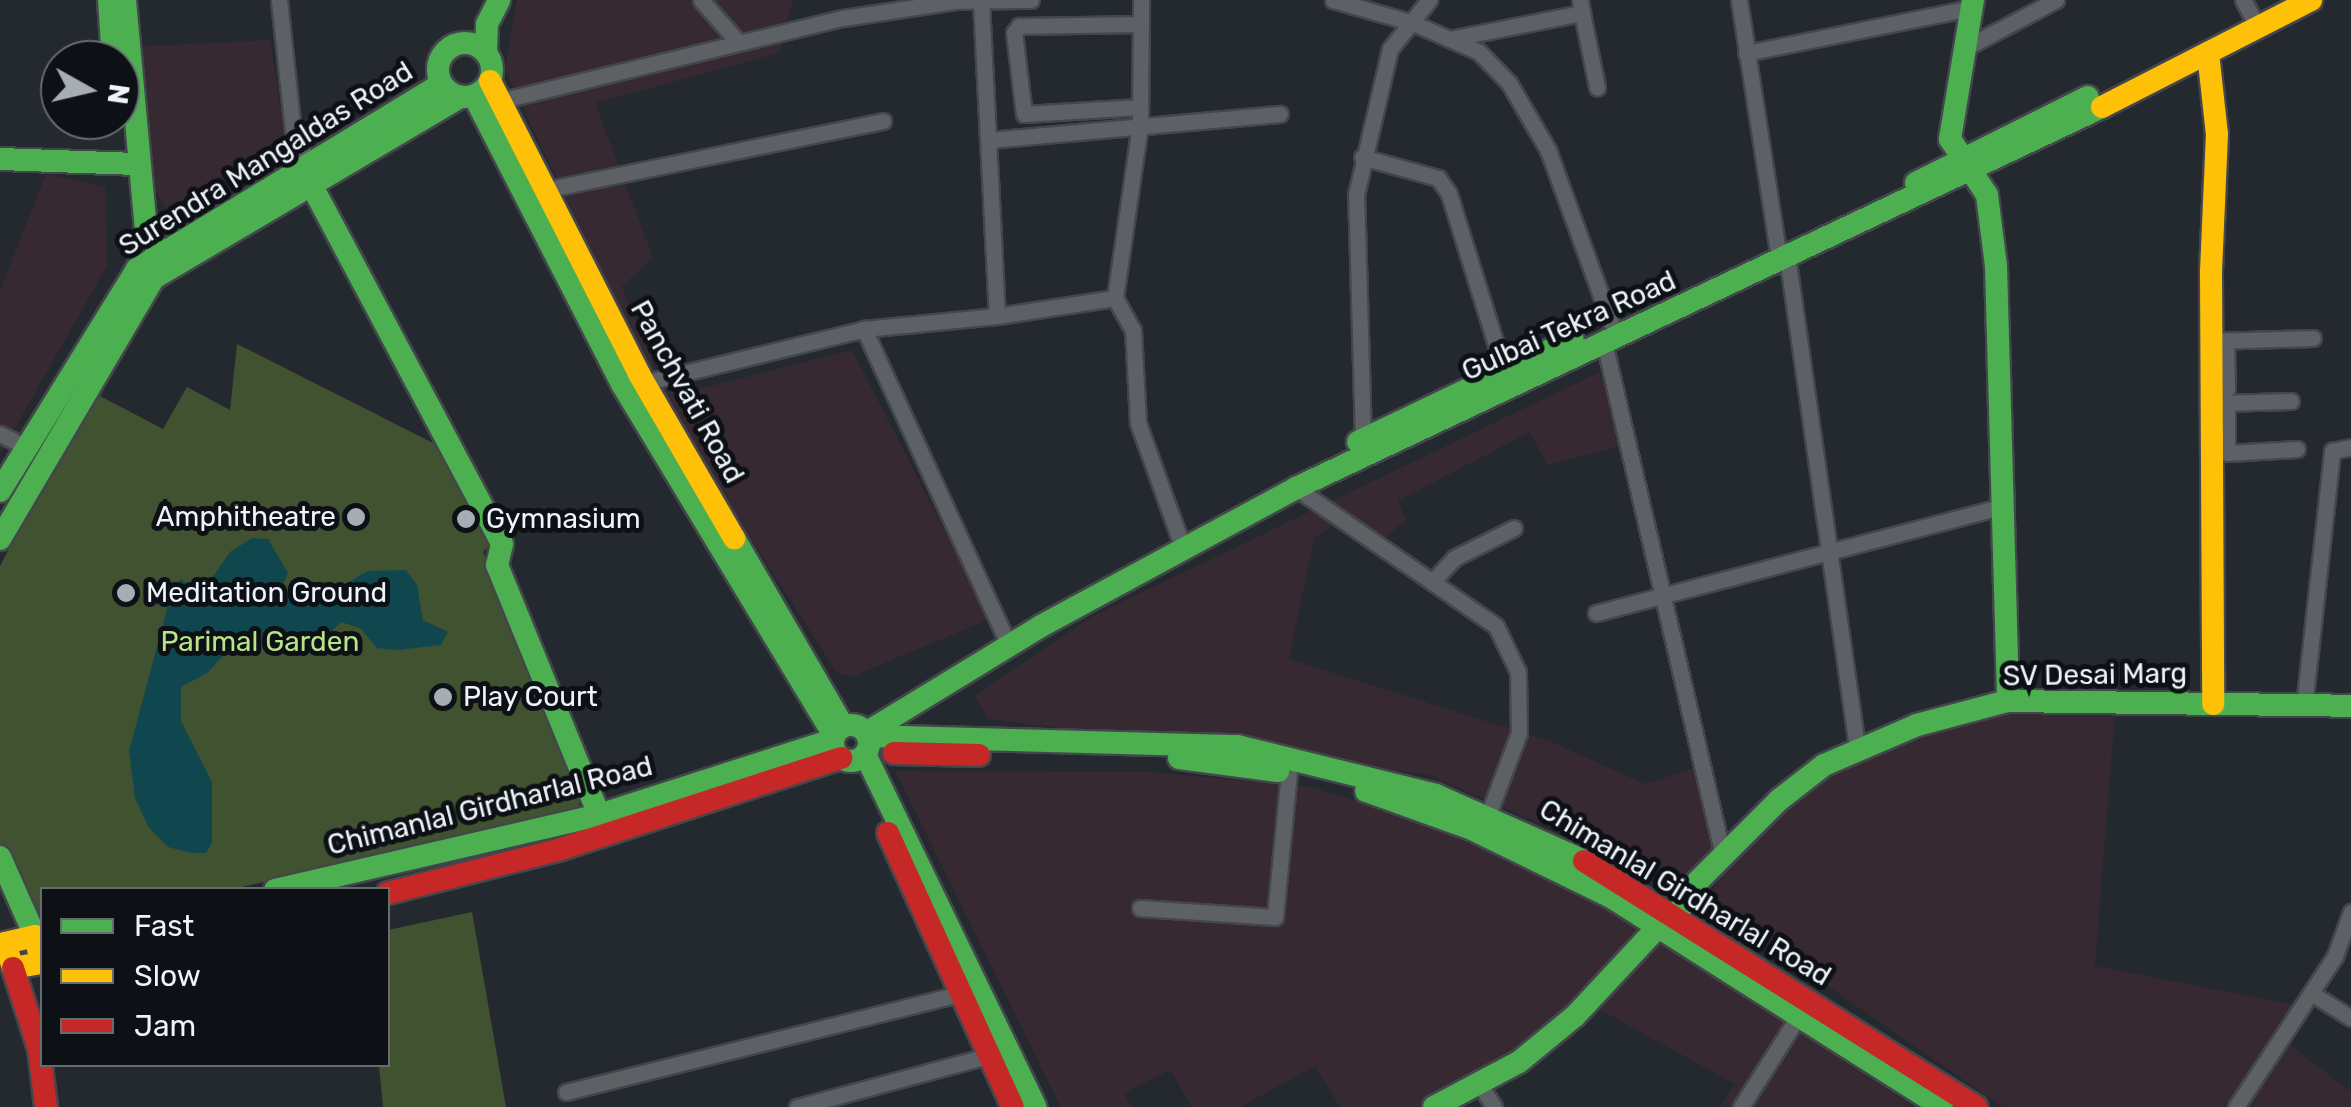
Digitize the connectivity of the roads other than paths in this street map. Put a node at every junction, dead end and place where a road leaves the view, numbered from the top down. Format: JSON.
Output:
{"nodes":[{"id":1,"x":109,"y":0,"type":"edge"},
{"id":2,"x":125,"y":0,"type":"edge"},
{"id":3,"x":279,"y":0,"type":"edge"},
{"id":4,"x":483,"y":0,"type":"edge"},
{"id":5,"x":499,"y":0,"type":"edge"},
{"id":6,"x":701,"y":0,"type":"edge"},
{"id":7,"x":981,"y":0,"type":"edge"},
{"id":8,"x":1027,"y":0,"type":"edge"},
{"id":9,"x":1140,"y":0,"type":"edge"},
{"id":10,"x":1333,"y":0,"type":"edge"},
{"id":11,"x":1429,"y":0,"type":"edge"},
{"id":12,"x":1739,"y":0,"type":"edge"},
{"id":13,"x":1908,"y":0,"type":"edge"},
{"id":14,"x":2056,"y":0,"type":"edge"},
{"id":15,"x":2284,"y":0,"type":"edge"},
{"id":16,"x":2311,"y":0,"type":"edge"},
{"id":17,"x":1973,"y":4,"type":"edge"},
{"id":18,"x":1581,"y":6,"type":"edge"},
{"id":19,"x":876,"y":7,"type":"edge"},
{"id":20,"x":2247,"y":8,"type":"edge"},
{"id":21,"x":1911,"y":20,"type":"junction"},
{"id":22,"x":1413,"y":23,"type":"junction"},
{"id":23,"x":1140,"y":24,"type":"junction"},
{"id":24,"x":1449,"y":39,"type":"junction"},
{"id":25,"x":112,"y":40,"type":"edge"},
{"id":26,"x":739,"y":43,"type":"junction"},
{"id":27,"x":477,"y":48,"type":"junction"},
{"id":28,"x":1965,"y":48,"type":"junction"},
{"id":29,"x":2208,"y":52,"type":"junction"},
{"id":30,"x":1746,"y":53,"type":"junction"},
{"id":31,"x":1597,"y":86,"type":"dead end"},
{"id":32,"x":473,"y":92,"type":"junction"},
{"id":33,"x":1140,"y":107,"type":"junction"},
{"id":34,"x":1280,"y":114,"type":"dead end"},
{"id":35,"x":883,"y":121,"type":"dead end"},
{"id":36,"x":1140,"y":124,"type":"junction"},
{"id":37,"x":123,"y":140,"type":"edge"},
{"id":38,"x":988,"y":140,"type":"junction"},
{"id":39,"x":1362,"y":157,"type":"junction"},
{"id":40,"x":0,"y":159,"type":"edge"},
{"id":41,"x":129,"y":164,"type":"junction"},
{"id":42,"x":1964,"y":167,"type":"junction"},
{"id":43,"x":311,"y":177,"type":"junction"},
{"id":44,"x":544,"y":190,"type":"junction"},
{"id":45,"x":1783,"y":256,"type":"junction"},
{"id":46,"x":158,"y":266,"type":"junction"},
{"id":47,"x":1115,"y":298,"type":"junction"},
{"id":48,"x":997,"y":316,"type":"junction"},
{"id":49,"x":864,"y":329,"type":"junction"},
{"id":50,"x":1608,"y":332,"type":"junction"},
{"id":51,"x":2313,"y":338,"type":"dead end"},
{"id":52,"x":2218,"y":340,"type":"junction"},
{"id":53,"x":1504,"y":371,"type":"junction"},
{"id":54,"x":644,"y":383,"type":"junction"},
{"id":55,"x":2222,"y":398,"type":"junction"},
{"id":56,"x":2291,"y":401,"type":"dead end"},
{"id":57,"x":0,"y":434,"type":"edge"},
{"id":58,"x":1363,"y":439,"type":"junction"},
{"id":59,"x":24,"y":446,"type":"junction"},
{"id":60,"x":2351,"y":446,"type":"edge"},
{"id":61,"x":2297,"y":450,"type":"dead end"},
{"id":62,"x":2219,"y":453,"type":"junction"},
{"id":63,"x":1296,"y":488,"type":"junction"},
{"id":64,"x":0,"y":491,"type":"edge"},
{"id":65,"x":1999,"y":508,"type":"junction"},
{"id":66,"x":1514,"y":528,"type":"dead end"},
{"id":67,"x":0,"y":538,"type":"edge"},
{"id":68,"x":1179,"y":538,"type":"junction"},
{"id":69,"x":1828,"y":548,"type":"junction"},
{"id":70,"x":1432,"y":582,"type":"junction"},
{"id":71,"x":1663,"y":596,"type":"junction"},
{"id":72,"x":1596,"y":614,"type":"dead end"},
{"id":73,"x":1004,"y":635,"type":"junction"},
{"id":74,"x":2008,"y":701,"type":"junction"},
{"id":75,"x":2213,"y":704,"type":"junction"},
{"id":76,"x":2304,"y":706,"type":"junction"},
{"id":77,"x":2351,"y":706,"type":"edge"},
{"id":78,"x":853,"y":742,"type":"junction"},
{"id":79,"x":1857,"y":748,"type":"junction"},
{"id":80,"x":1289,"y":772,"type":"junction"},
{"id":81,"x":599,"y":814,"type":"junction"},
{"id":82,"x":1488,"y":815,"type":"junction"},
{"id":83,"x":1723,"y":856,"type":"junction"},
{"id":84,"x":0,"y":857,"type":"edge"},
{"id":85,"x":288,"y":887,"type":"edge"},
{"id":86,"x":390,"y":893,"type":"edge"},
{"id":87,"x":1140,"y":908,"type":"dead end"},
{"id":88,"x":2351,"y":912,"type":"edge"},
{"id":89,"x":1667,"y":921,"type":"junction"},
{"id":90,"x":39,"y":936,"type":"edge"},
{"id":91,"x":2,"y":939,"type":"edge"},
{"id":92,"x":40,"y":966,"type":"edge"},
{"id":93,"x":6,"y":969,"type":"edge"},
{"id":94,"x":2311,"y":993,"type":"junction"},
{"id":95,"x":959,"y":994,"type":"junction"},
{"id":96,"x":1798,"y":1017,"type":"junction"},
{"id":97,"x":2351,"y":1018,"type":"edge"},
{"id":98,"x":988,"y":1056,"type":"junction"},
{"id":99,"x":40,"y":1057,"type":"edge"},
{"id":100,"x":41,"y":1067,"type":"edge"},
{"id":101,"x":53,"y":1067,"type":"edge"},
{"id":102,"x":1478,"y":1082,"type":"junction"},
{"id":103,"x":566,"y":1092,"type":"dead end"},
{"id":104,"x":46,"y":1107,"type":"edge"},
{"id":105,"x":56,"y":1107,"type":"edge"},
{"id":106,"x":797,"y":1107,"type":"edge"},
{"id":107,"x":1013,"y":1107,"type":"edge"},
{"id":108,"x":1036,"y":1107,"type":"edge"},
{"id":109,"x":1434,"y":1107,"type":"edge"},
{"id":110,"x":1494,"y":1107,"type":"edge"},
{"id":111,"x":1740,"y":1107,"type":"edge"},
{"id":112,"x":1942,"y":1107,"type":"edge"},
{"id":113,"x":1976,"y":1107,"type":"edge"},
{"id":114,"x":2236,"y":1107,"type":"edge"}],
"edges":[{"from":1,"to":25,"type":"main road"},
{"from":2,"to":41,"type":"main road"},
{"from":3,"to":43,"type":"street"},
{"from":4,"to":27,"type":"main road"},
{"from":5,"to":27,"type":"main road"},
{"from":6,"to":26,"type":"street"},
{"from":7,"to":8,"type":"street"},
{"from":7,"to":19,"type":"street"},
{"from":7,"to":38,"type":"street"},
{"from":9,"to":23,"type":"street"},
{"from":10,"to":22,"type":"street"},
{"from":11,"to":22,"type":"street"},
{"from":12,"to":30,"type":"street"},
{"from":13,"to":21,"type":"street"},
{"from":14,"to":28,"type":"street"},
{"from":15,"to":20,"type":"main road","name":"Gulbai Tekra Road"},
{"from":16,"to":29,"type":"main road","name":"Gulbai Tekra Road"},
{"from":17,"to":21,"type":"street"},
{"from":17,"to":28,"type":"main road"},
{"from":18,"to":24,"type":"street"},
{"from":18,"to":31,"type":"street"},
{"from":19,"to":26,"type":"street"},
{"from":20,"to":42,"type":"main road","name":"Gulbai Tekra Road"},
{"from":21,"to":30,"type":"street"},
{"from":22,"to":24,"type":"street"},
{"from":22,"to":39,"type":"street"},
{"from":23,"to":33,"type":"street"},
{"from":23,"to":33,"type":"street"},
{"from":24,"to":50,"type":"street"},
{"from":26,"to":32,"type":"street"},
{"from":27,"to":32,"type":"main road"},
{"from":27,"to":32,"type":"main road"},
{"from":28,"to":42,"type":"main road"},
{"from":29,"to":42,"type":"main road","name":"Gulbai Tekra Road"},
{"from":29,"to":52,"type":"main road"},
{"from":30,"to":45,"type":"street"},
{"from":32,"to":43,"type":"main road","name":"Surendra Mangaldas Road"},
{"from":32,"to":44,"type":"main road","name":"Panchvati Road"},
{"from":32,"to":78,"type":"main road","name":"Panchvati Road"},
{"from":33,"to":36,"type":"street"},
{"from":34,"to":36,"type":"street"},
{"from":35,"to":44,"type":"street"},
{"from":36,"to":38,"type":"street"},
{"from":36,"to":47,"type":"street"},
{"from":37,"to":41,"type":"main road"},
{"from":38,"to":48,"type":"street"},
{"from":39,"to":53,"type":"street"},
{"from":39,"to":58,"type":"street"},
{"from":40,"to":41,"type":"main road"},
{"from":41,"to":46,"type":"main road"},
{"from":42,"to":45,"type":"main road","name":"Gulbai Tekra Road"},
{"from":42,"to":65,"type":"main road"},
{"from":43,"to":46,"type":"main road","name":"Surendra Mangaldas Road"},
{"from":43,"to":81,"type":"main road"},
{"from":44,"to":54,"type":"main road","name":"Panchvati Road"},
{"from":45,"to":50,"type":"main road","name":"Gulbai Tekra Road"},
{"from":45,"to":69,"type":"street"},
{"from":46,"to":59,"type":"main road","name":"Surendra Mangaldas Road"},
{"from":46,"to":67,"type":"main road","name":"Surendra Mangaldas Road"},
{"from":47,"to":48,"type":"street"},
{"from":47,"to":68,"type":"street"},
{"from":48,"to":49,"type":"street"},
{"from":49,"to":54,"type":"street"},
{"from":49,"to":73,"type":"street"},
{"from":50,"to":53,"type":"main road","name":"Gulbai Tekra Road"},
{"from":50,"to":63,"type":"main road","name":"Gulbai Tekra Road"},
{"from":50,"to":71,"type":"street"},
{"from":51,"to":52,"type":"street"},
{"from":52,"to":55,"type":"main road"},
{"from":53,"to":58,"type":"main road","name":"Gulbai Tekra Road"},
{"from":54,"to":78,"type":"main road","name":"Panchvati Road"},
{"from":55,"to":56,"type":"street"},
{"from":55,"to":62,"type":"main road"},
{"from":57,"to":59,"type":"street"},
{"from":58,"to":68,"type":"main road","name":"Gulbai Tekra Road"},
{"from":59,"to":64,"type":"main road","name":"Surendra Mangaldas Road"},
{"from":60,"to":76,"type":"street"},
{"from":61,"to":62,"type":"street"},
{"from":62,"to":75,"type":"main road"},
{"from":63,"to":70,"type":"street"},
{"from":63,"to":78,"type":"main road","name":"Gulbai Tekra Road"},
{"from":65,"to":69,"type":"street"},
{"from":65,"to":74,"type":"main road"},
{"from":66,"to":70,"type":"street"},
{"from":68,"to":73,"type":"main road","name":"Gulbai Tekra Road"},
{"from":69,"to":71,"type":"street"},
{"from":69,"to":79,"type":"street"},
{"from":70,"to":82,"type":"street"},
{"from":71,"to":72,"type":"street"},
{"from":71,"to":83,"type":"street"},
{"from":73,"to":78,"type":"main road","name":"Gulbai Tekra Road"},
{"from":74,"to":75,"type":"main road","name":"SV Desai Marg"},
{"from":74,"to":79,"type":"main road","name":"SV Desai Marg"},
{"from":75,"to":76,"type":"main road","name":"SV Desai Marg"},
{"from":76,"to":77,"type":"main road","name":"SV Desai Marg"},
{"from":78,"to":80,"type":"main road","name":"Chimanlal Girdharlal Road"},
{"from":78,"to":81,"type":"main road","name":"Chimanlal Girdharlal Road"},
{"from":78,"to":82,"type":"main road","name":"Chimanlal Girdharlal Road"},
{"from":78,"to":86,"type":"main road","name":"Chimanlal Girdharlal Road"},
{"from":78,"to":95,"type":"main road"},
{"from":78,"to":108,"type":"main road"},
{"from":79,"to":83,"type":"main road","name":"SV Desai Marg"},
{"from":80,"to":87,"type":"street"},
{"from":80,"to":89,"type":"main road","name":"Chimanlal Girdharlal Road"},
{"from":81,"to":85,"type":"main road","name":"Chimanlal Girdharlal Road"},
{"from":82,"to":89,"type":"main road","name":"Chimanlal Girdharlal Road"},
{"from":83,"to":89,"type":"main road","name":"SV Desai Marg"},
{"from":84,"to":90,"type":"main road"},
{"from":88,"to":94,"type":"street"},
{"from":89,"to":96,"type":"main road","name":"Chimanlal Girdharlal Road"},
{"from":89,"to":102,"type":"main road","name":"SV Desai Marg"},
{"from":89,"to":113,"type":"main road","name":"Chimanlal Girdharlal Road"},
{"from":90,"to":91,"type":"main road"},
{"from":91,"to":93,"type":"main road"},
{"from":92,"to":93,"type":"main road"},
{"from":93,"to":99,"type":"main road"},
{"from":94,"to":97,"type":"street"},
{"from":94,"to":114,"type":"street"},
{"from":95,"to":98,"type":"main road"},
{"from":95,"to":103,"type":"street"},
{"from":96,"to":111,"type":"street"},
{"from":96,"to":112,"type":"main road","name":"Chimanlal Girdharlal Road"},
{"from":98,"to":106,"type":"street"},
{"from":98,"to":107,"type":"main road"},
{"from":100,"to":104,"type":"main road"},
{"from":101,"to":105,"type":"main road"},
{"from":102,"to":109,"type":"main road","name":"SV Desai Marg"},
{"from":102,"to":110,"type":"street"}]}
